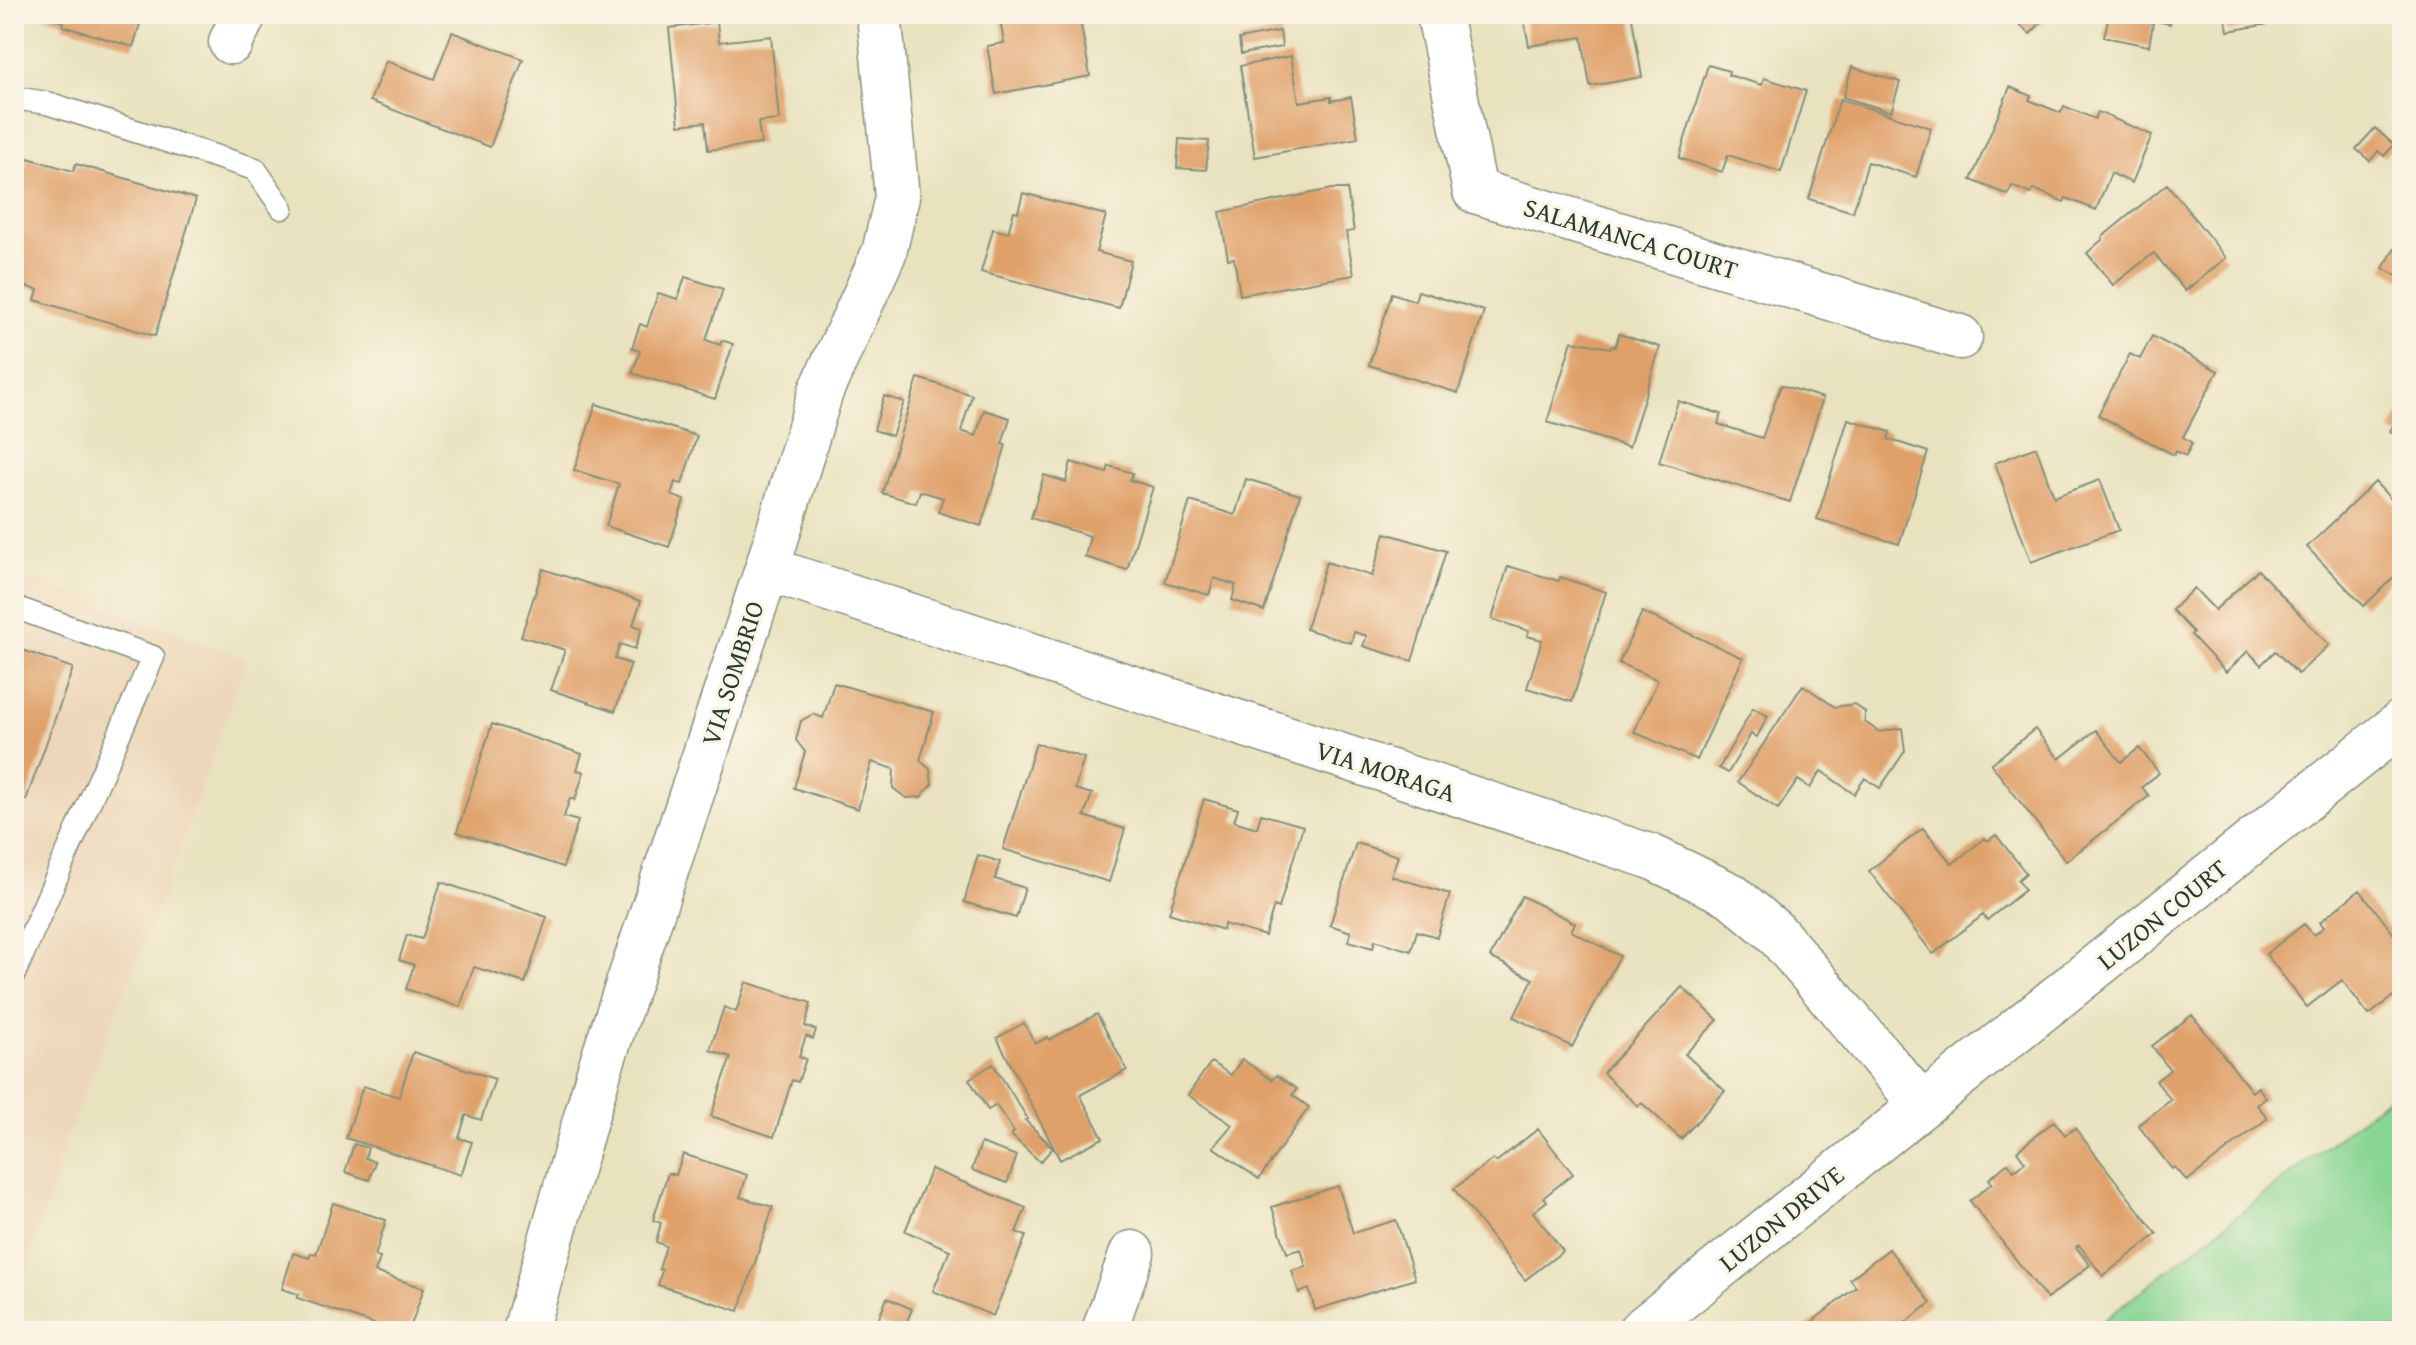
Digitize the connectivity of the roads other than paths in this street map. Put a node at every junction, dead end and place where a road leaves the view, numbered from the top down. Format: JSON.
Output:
{"nodes":[{"id":1,"x":879,"y":14,"type":"edge"},
{"id":2,"x":1439,"y":14,"type":"edge"},
{"id":3,"x":14,"y":98,"type":"edge"},
{"id":4,"x":282,"y":208,"type":"dead end"},
{"id":5,"x":1960,"y":337,"type":"dead end"},
{"id":6,"x":767,"y":569,"type":"junction"},
{"id":7,"x":14,"y":607,"type":"edge"},
{"id":8,"x":2402,"y":722,"type":"edge"},
{"id":9,"x":14,"y":974,"type":"edge"},
{"id":10,"x":1922,"y":1105,"type":"junction"},
{"id":11,"x":1132,"y":1253,"type":"dead end"},
{"id":12,"x":525,"y":1331,"type":"edge"},
{"id":13,"x":1104,"y":1331,"type":"edge"},
{"id":14,"x":1640,"y":1331,"type":"edge"}],
"edges":[{"from":1,"to":6,"type":"street","name":"VIA SOMBRIO"},
{"from":2,"to":5,"type":"street","name":"SALAMANCA COURT"},
{"from":3,"to":4,"type":"lane"},
{"from":6,"to":10,"type":"street","name":"VIA MORAGA"},
{"from":6,"to":12,"type":"street","name":"VIA SOMBRIO"},
{"from":7,"to":9,"type":"lane"},
{"from":8,"to":10,"type":"street","name":"LUZON COURT"},
{"from":10,"to":14,"type":"street","name":"LUZON DRIVE"},
{"from":11,"to":13,"type":"street"}]}
